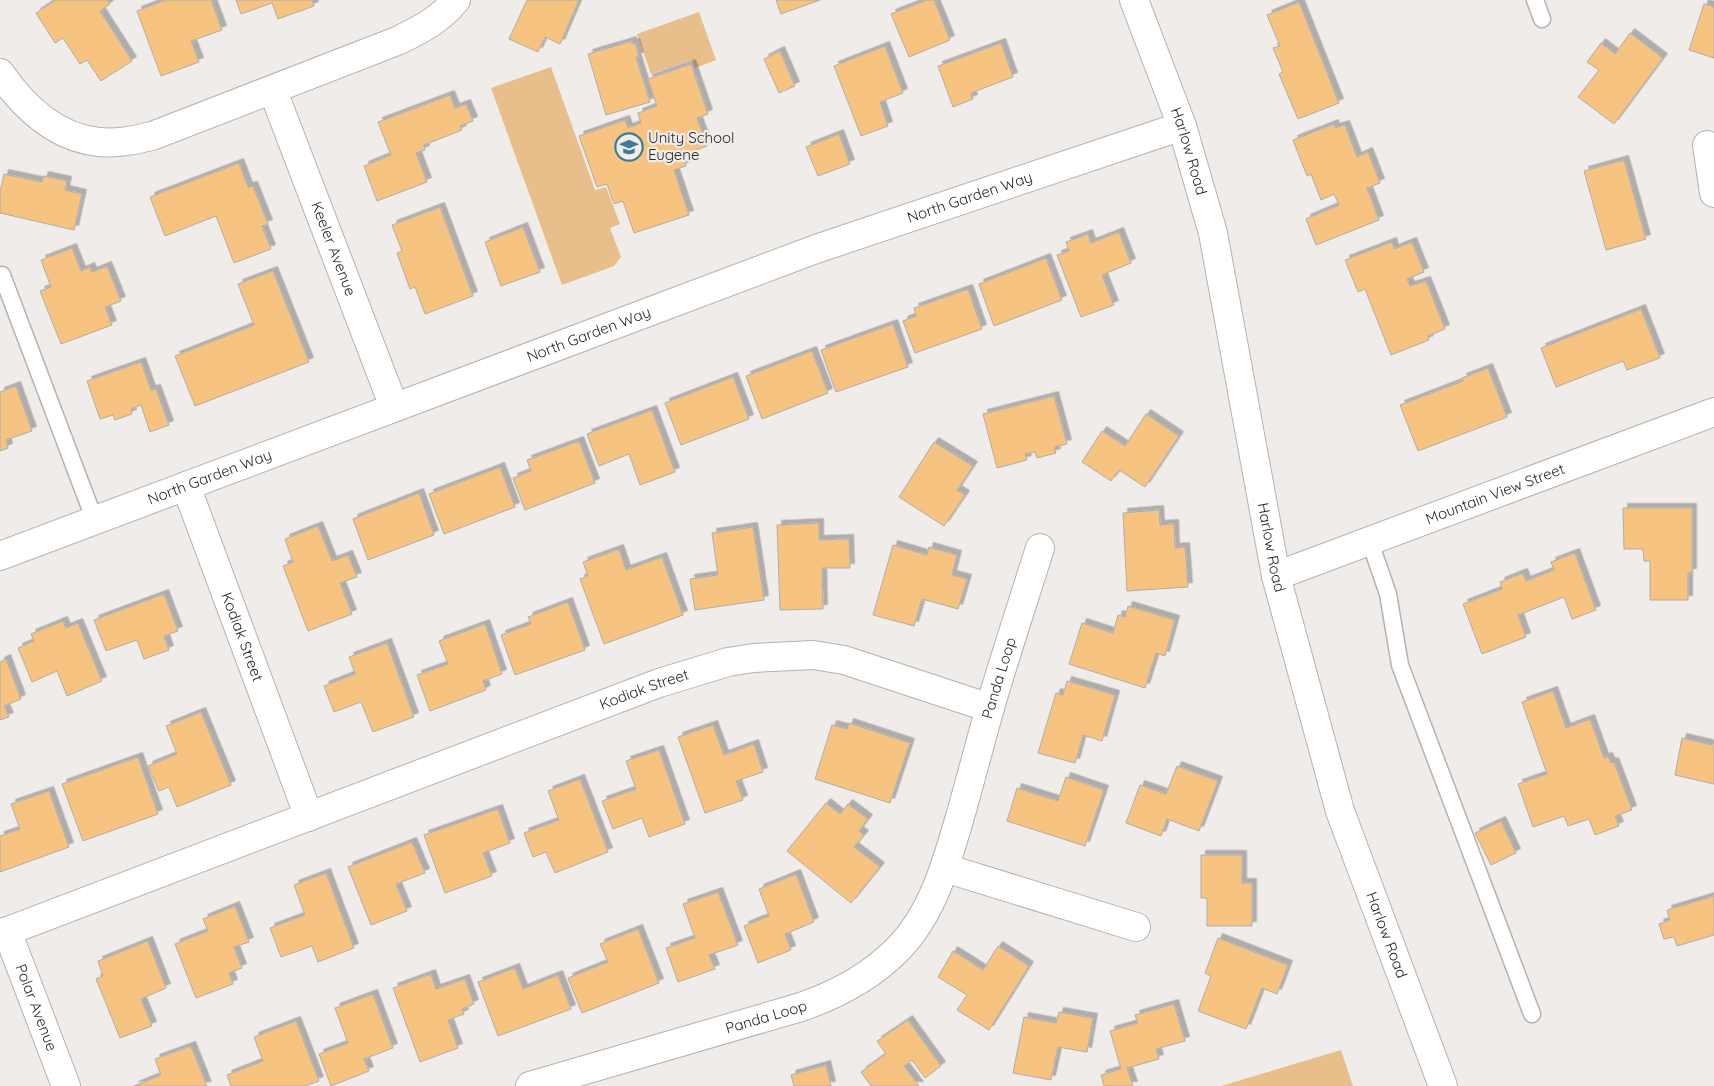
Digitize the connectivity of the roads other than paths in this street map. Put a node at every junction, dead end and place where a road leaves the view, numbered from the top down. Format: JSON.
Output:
{"nodes":[{"id":1,"x":456,"y":0,"type":"edge"},
{"id":2,"x":1134,"y":0,"type":"edge"},
{"id":3,"x":1535,"y":0,"type":"edge"},
{"id":4,"x":1542,"y":19,"type":"dead end"},
{"id":5,"x":0,"y":73,"type":"edge"},
{"id":6,"x":272,"y":91,"type":"junction"},
{"id":7,"x":1182,"y":126,"type":"junction"},
{"id":8,"x":1707,"y":145,"type":"dead end"},
{"id":9,"x":1714,"y":193,"type":"edge"},
{"id":10,"x":2,"y":275,"type":"dead end"},
{"id":11,"x":394,"y":407,"type":"junction"},
{"id":12,"x":1714,"y":412,"type":"edge"},
{"id":13,"x":186,"y":486,"type":"junction"},
{"id":14,"x":95,"y":520,"type":"junction"},
{"id":15,"x":1370,"y":542,"type":"junction"},
{"id":16,"x":1040,"y":548,"type":"dead end"},
{"id":17,"x":0,"y":556,"type":"edge"},
{"id":18,"x":1276,"y":576,"type":"junction"},
{"id":19,"x":990,"y":708,"type":"junction"},
{"id":20,"x":309,"y":817,"type":"junction"},
{"id":21,"x":945,"y":868,"type":"junction"},
{"id":22,"x":1136,"y":927,"type":"dead end"},
{"id":23,"x":3,"y":932,"type":"edge"},
{"id":24,"x":1532,"y":1014,"type":"dead end"},
{"id":25,"x":66,"y":1086,"type":"edge"},
{"id":26,"x":530,"y":1086,"type":"edge"},
{"id":27,"x":1443,"y":1086,"type":"edge"}],
"edges":[{"from":1,"to":6,"type":"street"},
{"from":2,"to":7,"type":"street","name":"Harlow Road"},
{"from":3,"to":4,"type":"lane"},
{"from":5,"to":6,"type":"street"},
{"from":6,"to":11,"type":"street","name":"Keeler Avenue"},
{"from":7,"to":11,"type":"street","name":"North Garden Way"},
{"from":7,"to":18,"type":"street","name":"Harlow Road"},
{"from":8,"to":9,"type":"street"},
{"from":10,"to":14,"type":"lane"},
{"from":11,"to":13,"type":"street","name":"North Garden Way"},
{"from":12,"to":15,"type":"street","name":"Mountain View Street"},
{"from":13,"to":14,"type":"street","name":"North Garden Way"},
{"from":13,"to":20,"type":"street","name":"Kodiak Street"},
{"from":14,"to":17,"type":"street","name":"North Garden Way"},
{"from":15,"to":18,"type":"street","name":"Mountain View Street"},
{"from":15,"to":24,"type":"lane"},
{"from":16,"to":19,"type":"street","name":"Panda Loop"},
{"from":18,"to":27,"type":"street","name":"Harlow Road"},
{"from":19,"to":20,"type":"street","name":"Kodiak Street"},
{"from":19,"to":21,"type":"street","name":"Panda Loop"},
{"from":20,"to":23,"type":"street","name":"Kodiak Street"},
{"from":21,"to":22,"type":"street"},
{"from":21,"to":26,"type":"street","name":"Panda Loop"},
{"from":23,"to":25,"type":"street","name":"Polar Avenue"}]}
